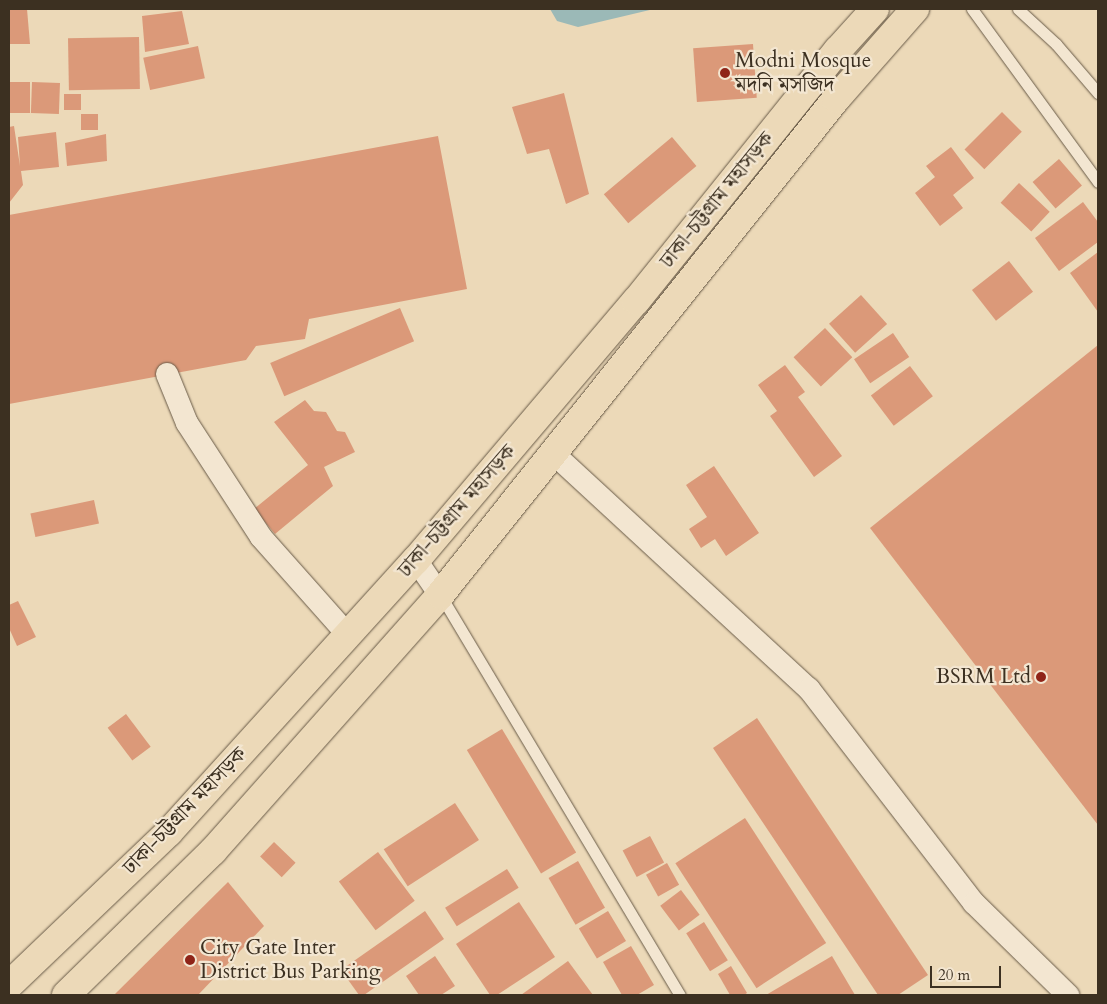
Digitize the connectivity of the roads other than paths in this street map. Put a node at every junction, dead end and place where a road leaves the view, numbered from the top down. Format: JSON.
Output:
{"nodes":[{"id":1,"x":875,"y":9,"type":"edge"},
{"id":2,"x":915,"y":9,"type":"edge"},
{"id":3,"x":972,"y":9,"type":"edge"},
{"id":4,"x":1018,"y":9,"type":"edge"},
{"id":5,"x":1098,"y":92,"type":"edge"},
{"id":6,"x":1098,"y":182,"type":"edge"},
{"id":7,"x":167,"y":374,"type":"dead end"},
{"id":8,"x":554,"y":454,"type":"junction"},
{"id":9,"x":416,"y":560,"type":"junction"},
{"id":10,"x":440,"y":596,"type":"junction"},
{"id":11,"x":348,"y":635,"type":"junction"},
{"id":12,"x":9,"y":985,"type":"edge"},
{"id":13,"x":66,"y":995,"type":"edge"},
{"id":14,"x":680,"y":995,"type":"edge"},
{"id":15,"x":1068,"y":995,"type":"edge"}],
"edges":[{"from":1,"to":9,"type":"highway","name":"ঢাকা-চট্টগ্রাম মহাসড়ক"},
{"from":2,"to":8,"type":"highway","name":"ঢাকা-চট্টগ্রাম মহাসড়ক"},
{"from":3,"to":6,"type":"lane"},
{"from":4,"to":5,"type":"lane"},
{"from":7,"to":11,"type":"street"},
{"from":8,"to":10,"type":"highway","name":"ঢাকা-চট্টগ্রাম মহাসড়ক"},
{"from":8,"to":15,"type":"street"},
{"from":9,"to":10,"type":"street"},
{"from":9,"to":11,"type":"highway","name":"ঢাকা-চট্টগ্রাম মহাসড়ক"},
{"from":10,"to":13,"type":"highway","name":"ঢাকা-চট্টগ্রাম মহাসড়ক"},
{"from":10,"to":14,"type":"lane"},
{"from":11,"to":12,"type":"highway","name":"ঢাকা-চট্টগ্রাম মহাসড়ক"}]}
